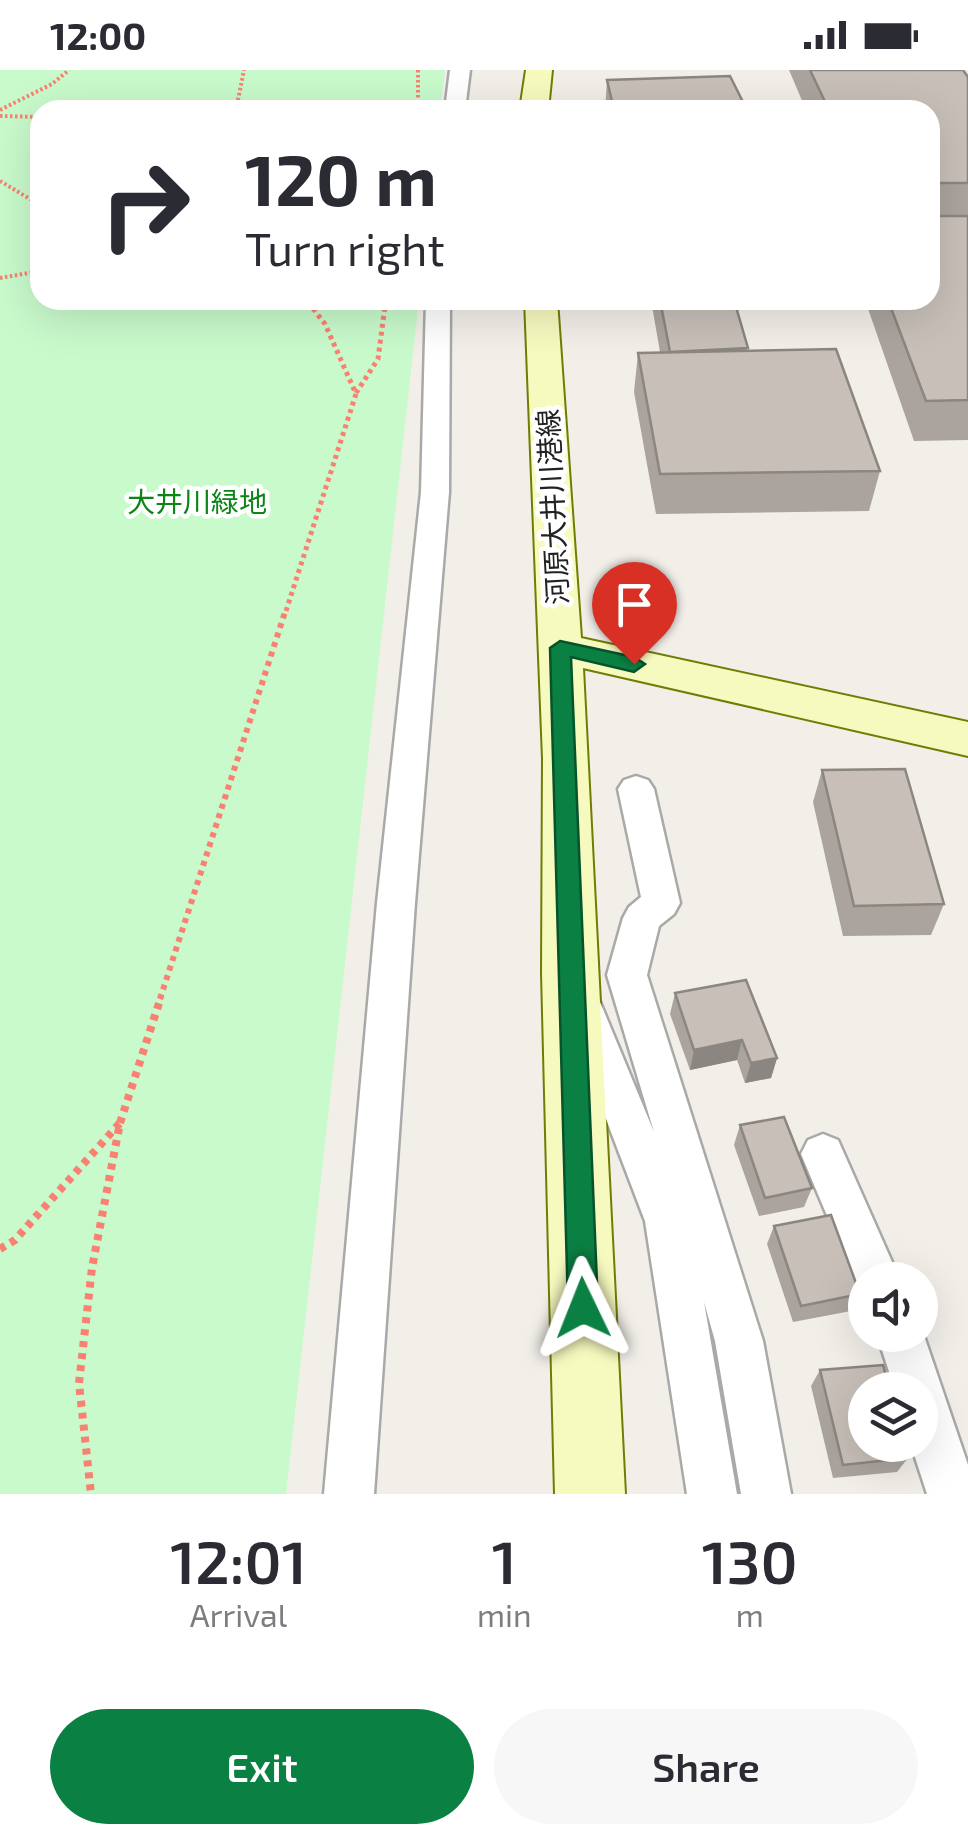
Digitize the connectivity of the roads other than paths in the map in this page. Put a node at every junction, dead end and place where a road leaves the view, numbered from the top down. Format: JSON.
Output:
{"nodes":[{"id":1,"x":460,"y":70,"type":"edge"},
{"id":2,"x":539,"y":70,"type":"edge"},
{"id":3,"x":456,"y":100,"type":"edge"},
{"id":4,"x":535,"y":100,"type":"edge"},
{"id":5,"x":438,"y":310,"type":"edge"},
{"id":6,"x":542,"y":310,"type":"edge"},
{"id":7,"x":560,"y":648,"type":"junction"},
{"id":8,"x":968,"y":739,"type":"edge"},
{"id":9,"x":636,"y":789,"type":"dead end"},
{"id":10,"x":570,"y":973,"type":"junction"},
{"id":11,"x":823,"y":1154,"type":"dead end"},
{"id":12,"x":870,"y":1262,"type":"edge"},
{"id":13,"x":938,"y":1451,"type":"edge"},
{"id":14,"x":349,"y":1494,"type":"edge"},
{"id":15,"x":590,"y":1494,"type":"edge"},
{"id":16,"x":712,"y":1494,"type":"edge"},
{"id":17,"x":766,"y":1494,"type":"edge"},
{"id":18,"x":952,"y":1494,"type":"edge"}],
"edges":[{"from":1,"to":3,"type":"street"},
{"from":2,"to":4,"type":"main road"},
{"from":5,"to":14,"type":"street"},
{"from":6,"to":7,"type":"main road","name":"河原大井川港線"},
{"from":7,"to":8,"type":"main road"},
{"from":7,"to":10,"type":"main road","name":"河原大井川港線"},
{"from":9,"to":17,"type":"street"},
{"from":10,"to":15,"type":"main road","name":"河原大井川港線"},
{"from":10,"to":16,"type":"street"},
{"from":11,"to":12,"type":"street"},
{"from":13,"to":18,"type":"street"}]}
